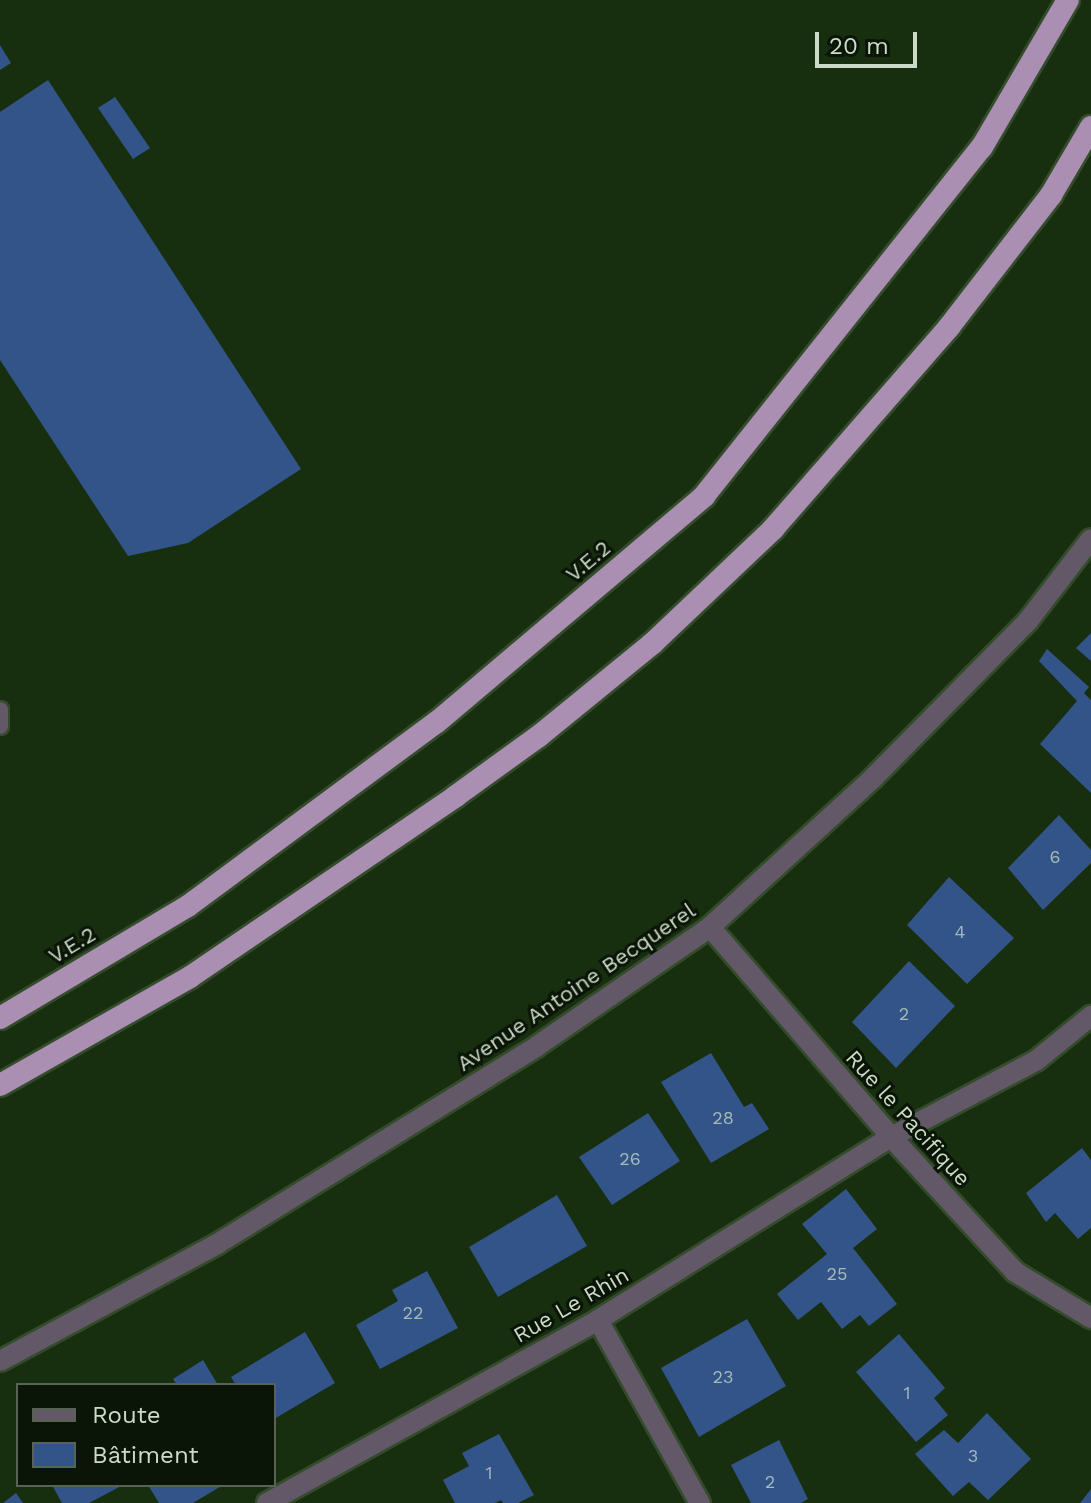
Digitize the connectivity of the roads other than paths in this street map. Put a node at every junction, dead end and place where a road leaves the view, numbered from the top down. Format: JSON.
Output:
{"nodes":[{"id":1,"x":1068,"y":0,"type":"edge"},
{"id":2,"x":1091,"y":127,"type":"edge"},
{"id":3,"x":1091,"y":539,"type":"edge"},
{"id":4,"x":0,"y":710,"type":"edge"},
{"id":5,"x":0,"y":726,"type":"edge"},
{"id":6,"x":710,"y":927,"type":"junction"},
{"id":7,"x":1091,"y":1016,"type":"edge"},
{"id":8,"x":0,"y":1018,"type":"edge"},
{"id":9,"x":0,"y":1085,"type":"edge"},
{"id":10,"x":891,"y":1137,"type":"junction"},
{"id":11,"x":1091,"y":1318,"type":"edge"},
{"id":12,"x":598,"y":1320,"type":"junction"},
{"id":13,"x":0,"y":1361,"type":"edge"},
{"id":14,"x":267,"y":1503,"type":"edge"},
{"id":15,"x":700,"y":1503,"type":"edge"}],
"edges":[{"from":1,"to":8,"type":"highway","name":"V.E.2"},
{"from":2,"to":9,"type":"highway"},
{"from":3,"to":6,"type":"street","name":"Avenue Antoine Becquerel"},
{"from":4,"to":5,"type":"lane"},
{"from":6,"to":10,"type":"street","name":"Rue le Pacifique"},
{"from":6,"to":13,"type":"street","name":"Avenue Antoine Becquerel"},
{"from":7,"to":10,"type":"street","name":"Rue Le Rhin"},
{"from":10,"to":11,"type":"street","name":"Rue le Pacifique"},
{"from":10,"to":12,"type":"street","name":"Rue Le Rhin"},
{"from":12,"to":14,"type":"street","name":"Rue Le Rhin"},
{"from":12,"to":15,"type":"street"}]}
